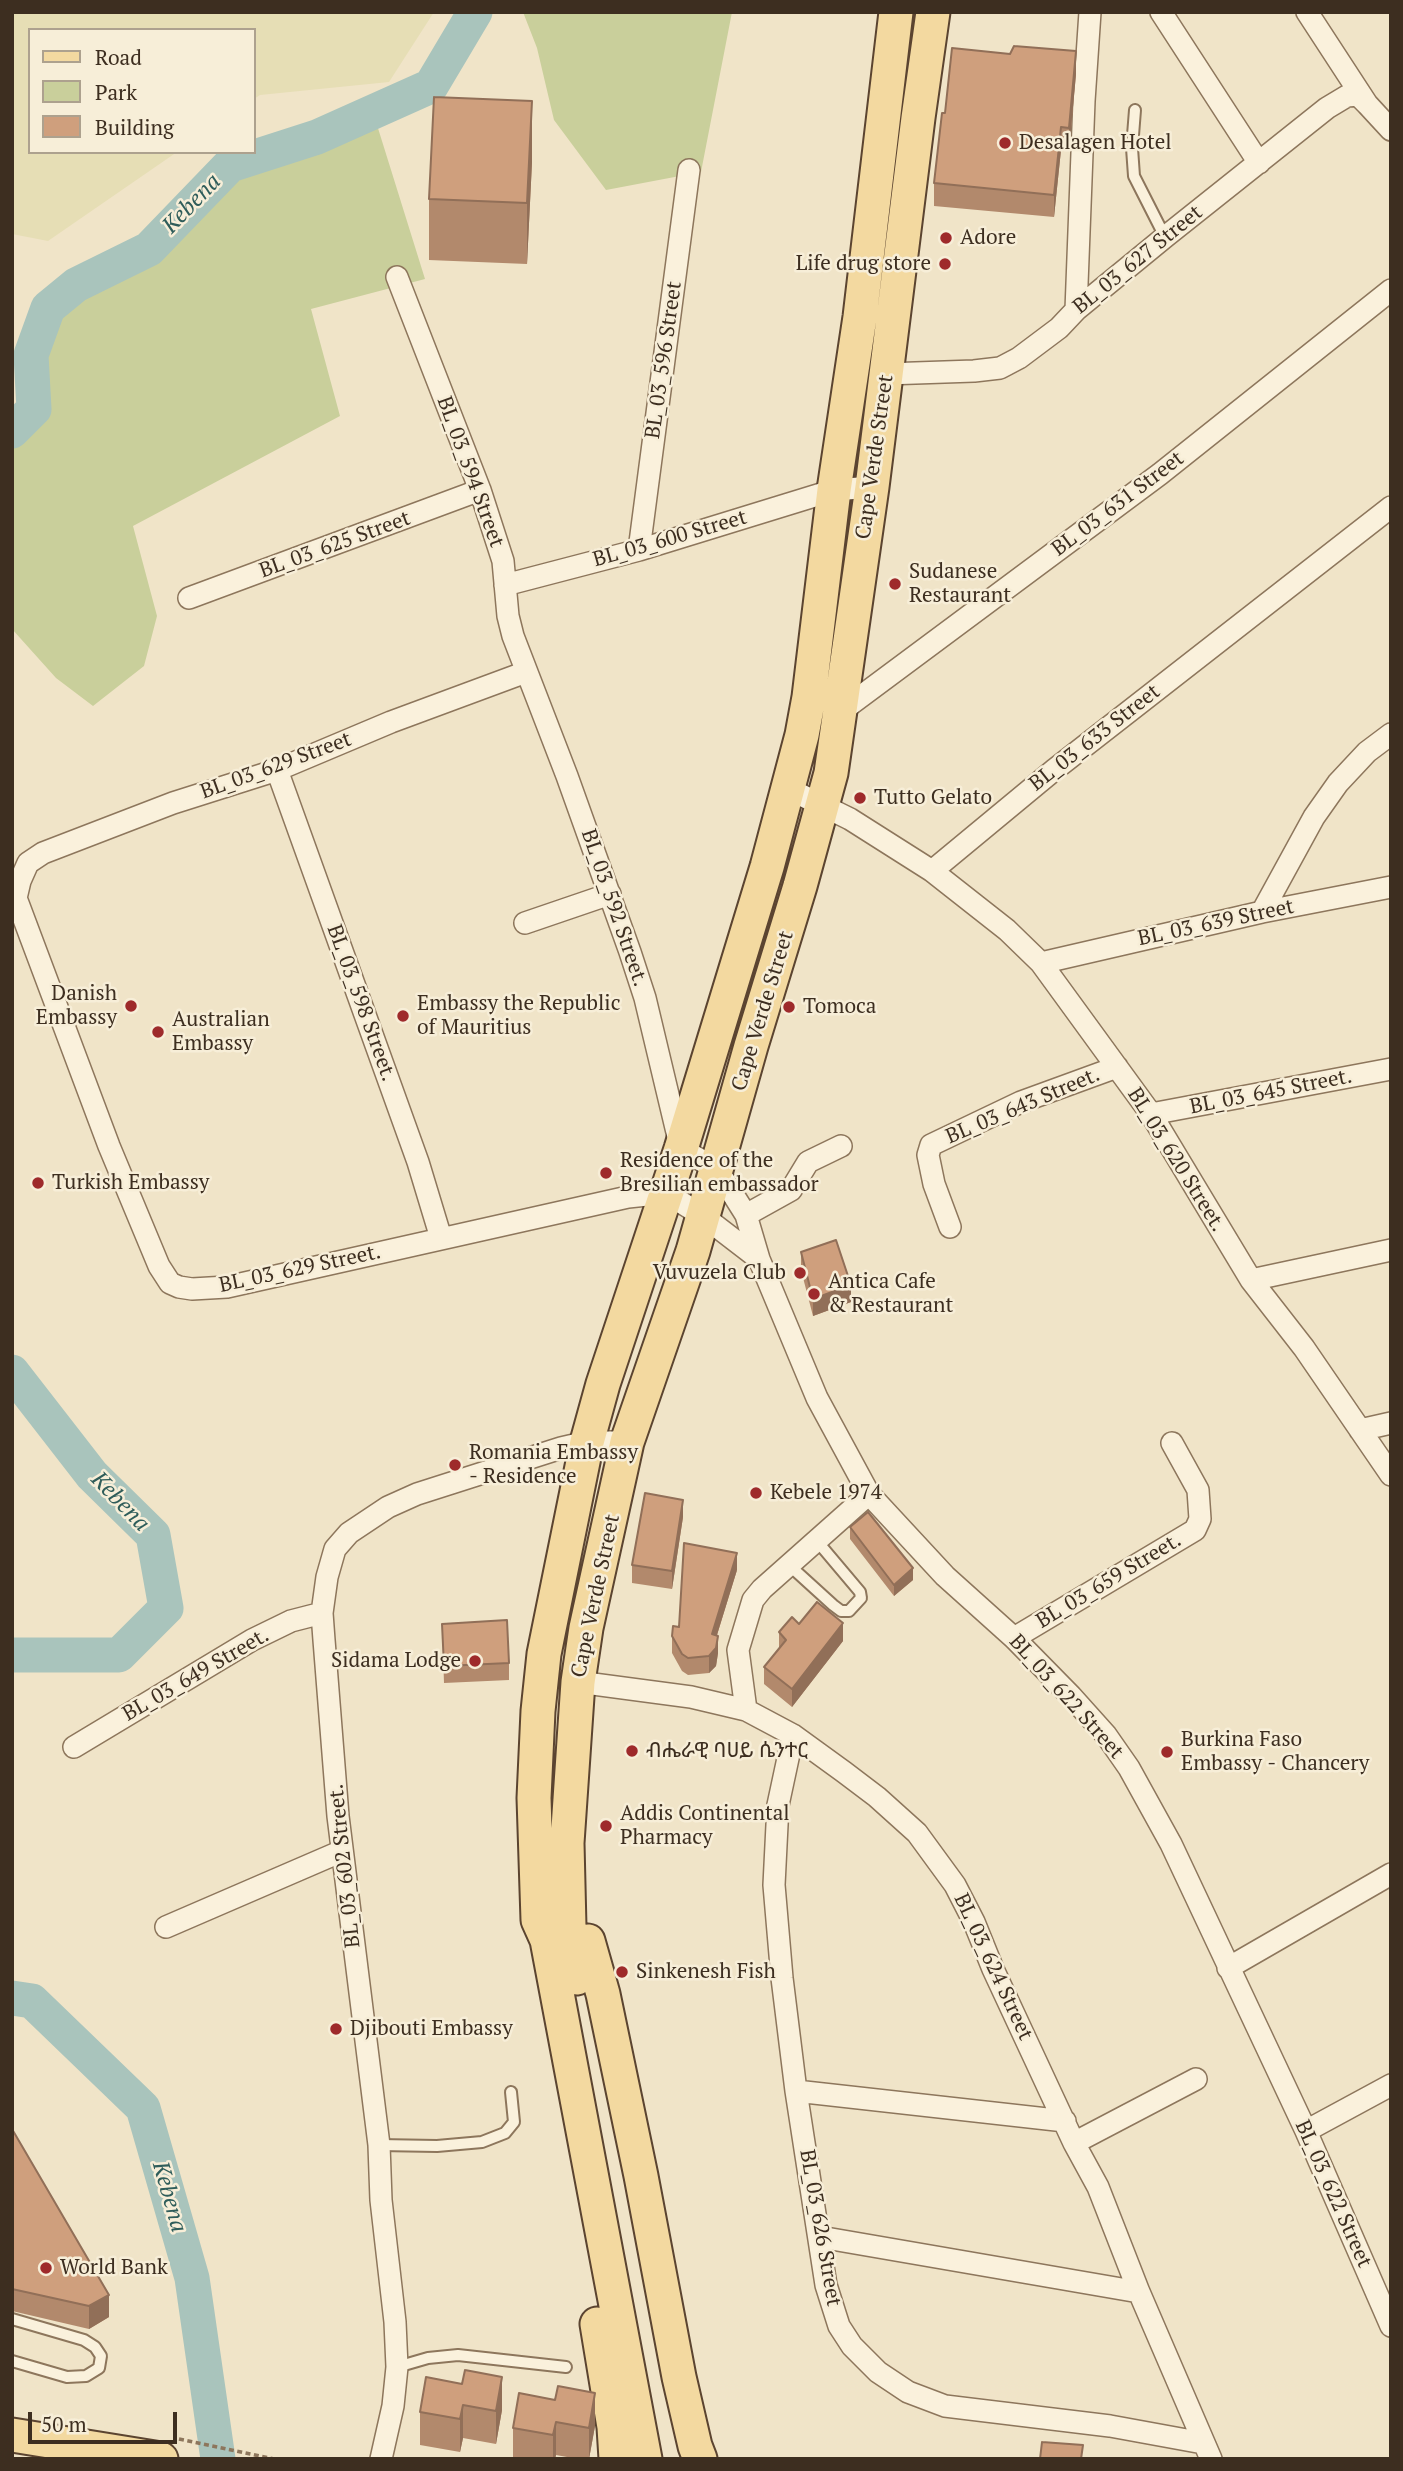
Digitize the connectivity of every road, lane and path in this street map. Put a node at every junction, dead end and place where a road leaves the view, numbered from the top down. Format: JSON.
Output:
{"nodes":[{"id":1,"x":896,"y":12,"type":"edge"},
{"id":2,"x":933,"y":12,"type":"edge"},
{"id":3,"x":1090,"y":12,"type":"edge"},
{"id":4,"x":1161,"y":12,"type":"edge"},
{"id":5,"x":1307,"y":12,"type":"edge"},
{"id":6,"x":1367,"y":104,"type":"junction"},
{"id":7,"x":1135,"y":110,"type":"dead end"},
{"id":8,"x":1391,"y":130,"type":"edge"},
{"id":9,"x":1259,"y":163,"type":"junction"},
{"id":10,"x":689,"y":170,"type":"dead end"},
{"id":11,"x":1165,"y":237,"type":"junction"},
{"id":12,"x":397,"y":277,"type":"dead end"},
{"id":13,"x":1391,"y":290,"type":"edge"},
{"id":14,"x":1076,"y":310,"type":"junction"},
{"id":15,"x":886,"y":374,"type":"junction"},
{"id":16,"x":872,"y":487,"type":"junction"},
{"id":17,"x":480,"y":490,"type":"junction"},
{"id":18,"x":834,"y":490,"type":"junction"},
{"id":19,"x":1391,"y":507,"type":"edge"},
{"id":20,"x":639,"y":550,"type":"junction"},
{"id":21,"x":505,"y":584,"type":"junction"},
{"id":22,"x":190,"y":598,"type":"dead end"},
{"id":23,"x":526,"y":672,"type":"junction"},
{"id":24,"x":841,"y":712,"type":"junction"},
{"id":25,"x":1391,"y":734,"type":"edge"},
{"id":26,"x":276,"y":771,"type":"junction"},
{"id":27,"x":789,"y":789,"type":"junction"},
{"id":28,"x":823,"y":805,"type":"junction"},
{"id":29,"x":28,"y":863,"type":"joint"},
{"id":30,"x":932,"y":871,"type":"junction"},
{"id":31,"x":1391,"y":887,"type":"edge"},
{"id":32,"x":610,"y":894,"type":"junction"},
{"id":33,"x":1262,"y":912,"type":"junction"},
{"id":34,"x":525,"y":923,"type":"dead end"},
{"id":35,"x":1041,"y":963,"type":"junction"},
{"id":36,"x":1117,"y":1067,"type":"junction"},
{"id":37,"x":1391,"y":1069,"type":"edge"},
{"id":38,"x":1151,"y":1114,"type":"junction"},
{"id":39,"x":841,"y":1146,"type":"dead end"},
{"id":40,"x":681,"y":1149,"type":"junction"},
{"id":41,"x":717,"y":1170,"type":"junction"},
{"id":42,"x":666,"y":1194,"type":"junction"},
{"id":43,"x":746,"y":1215,"type":"junction"},
{"id":44,"x":703,"y":1216,"type":"junction"},
{"id":45,"x":950,"y":1227,"type":"dead end"},
{"id":46,"x":441,"y":1238,"type":"junction"},
{"id":47,"x":1391,"y":1250,"type":"edge"},
{"id":48,"x":759,"y":1259,"type":"junction"},
{"id":49,"x":1251,"y":1280,"type":"junction"},
{"id":50,"x":1391,"y":1423,"type":"edge"},
{"id":51,"x":1360,"y":1430,"type":"junction"},
{"id":52,"x":587,"y":1442,"type":"junction"},
{"id":53,"x":627,"y":1442,"type":"junction"},
{"id":54,"x":1172,"y":1443,"type":"dead end"},
{"id":55,"x":1391,"y":1475,"type":"edge"},
{"id":56,"x":869,"y":1494,"type":"junction"},
{"id":57,"x":817,"y":1541,"type":"junction"},
{"id":58,"x":789,"y":1566,"type":"junction"},
{"id":59,"x":322,"y":1613,"type":"junction"},
{"id":60,"x":1014,"y":1638,"type":"junction"},
{"id":61,"x":578,"y":1682,"type":"junction"},
{"id":62,"x":746,"y":1710,"type":"junction"},
{"id":63,"x":793,"y":1735,"type":"junction"},
{"id":64,"x":74,"y":1747,"type":"dead end"},
{"id":65,"x":342,"y":1851,"type":"junction"},
{"id":66,"x":1391,"y":1874,"type":"edge"},
{"id":67,"x":568,"y":1894,"type":"junction"},
{"id":68,"x":538,"y":1920,"type":"junction"},
{"id":69,"x":166,"y":1927,"type":"dead end"},
{"id":70,"x":1228,"y":1968,"type":"junction"},
{"id":71,"x":573,"y":2012,"type":"junction"},
{"id":72,"x":1196,"y":2079,"type":"dead end"},
{"id":73,"x":1391,"y":2085,"type":"edge"},
{"id":74,"x":796,"y":2091,"type":"junction"},
{"id":75,"x":510,"y":2092,"type":"dead end"},
{"id":76,"x":1065,"y":2122,"type":"junction"},
{"id":77,"x":1306,"y":2131,"type":"junction"},
{"id":78,"x":1074,"y":2143,"type":"junction"},
{"id":79,"x":379,"y":2144,"type":"junction"},
{"id":80,"x":820,"y":2237,"type":"junction"},
{"id":81,"x":1139,"y":2292,"type":"junction"},
{"id":82,"x":1384,"y":2293,"type":"edge"},
{"id":83,"x":12,"y":2319,"type":"edge"},
{"id":84,"x":1391,"y":2326,"type":"edge"},
{"id":85,"x":12,"y":2361,"type":"edge"},
{"id":86,"x":397,"y":2367,"type":"junction"},
{"id":87,"x":566,"y":2367,"type":"dead end"},
{"id":88,"x":12,"y":2417,"type":"edge"},
{"id":89,"x":12,"y":2435,"type":"edge"},
{"id":90,"x":167,"y":2448,"type":"edge"},
{"id":91,"x":103,"y":2449,"type":"junction"},
{"id":92,"x":1207,"y":2451,"type":"edge"},
{"id":93,"x":274,"y":2459,"type":"edge"},
{"id":94,"x":381,"y":2459,"type":"edge"},
{"id":95,"x":616,"y":2459,"type":"edge"},
{"id":96,"x":645,"y":2459,"type":"edge"},
{"id":97,"x":667,"y":2459,"type":"edge"},
{"id":98,"x":700,"y":2459,"type":"edge"}],
"edges":[{"from":1,"to":18,"type":"main road","name":"Cape Verde Street"},
{"from":2,"to":15,"type":"main road","name":"Cape Verde Street"},
{"from":3,"to":14,"type":"street"},
{"from":4,"to":9,"type":"street"},
{"from":5,"to":6,"type":"street"},
{"from":6,"to":8,"type":"street"},
{"from":6,"to":9,"type":"street","name":"BL_03_627 Street"},
{"from":7,"to":11,"type":"lane"},
{"from":9,"to":11,"type":"street","name":"BL_03_627 Street"},
{"from":10,"to":20,"type":"street","name":"BL_03_596 Street"},
{"from":11,"to":14,"type":"street","name":"BL_03_627 Street"},
{"from":12,"to":17,"type":"street","name":"BL_03_594 Street"},
{"from":13,"to":24,"type":"street","name":"BL_03_631 Street"},
{"from":14,"to":15,"type":"street","name":"BL_03_627 Street"},
{"from":15,"to":16,"type":"main road","name":"Cape Verde Street"},
{"from":16,"to":18,"type":"street","name":"BL_03_600 Street"},
{"from":16,"to":24,"type":"main road","name":"Cape Verde Street"},
{"from":17,"to":21,"type":"street","name":"BL_03_594 Street"},
{"from":17,"to":22,"type":"street","name":"BL_03_625 Street"},
{"from":18,"to":20,"type":"street","name":"BL_03_600 Street"},
{"from":18,"to":27,"type":"main road","name":"Cape Verde Street"},
{"from":19,"to":30,"type":"street","name":"BL_03_633 Street"},
{"from":20,"to":21,"type":"street","name":"BL_03_600 Street"},
{"from":21,"to":23,"type":"street","name":"BL_03_594 Street"},
{"from":23,"to":26,"type":"street","name":"BL_03_629 Street"},
{"from":23,"to":32,"type":"street","name":"BL_03_592 Street."},
{"from":24,"to":28,"type":"main road","name":"Cape Verde Street"},
{"from":25,"to":33,"type":"street"},
{"from":26,"to":29,"type":"street","name":"BL_03_629 Street"},
{"from":26,"to":46,"type":"street","name":"BL_03_598 Street."},
{"from":27,"to":28,"type":"street"},
{"from":27,"to":40,"type":"main road","name":"Cape Verde Street"},
{"from":28,"to":30,"type":"street"},
{"from":28,"to":41,"type":"main road","name":"Cape Verde Street"},
{"from":29,"to":46,"type":"street","name":"BL_03_629 Street."},
{"from":30,"to":35,"type":"street","name":"BL_03_620 Street."},
{"from":31,"to":33,"type":"street","name":"BL_03_639 Street"},
{"from":32,"to":34,"type":"street"},
{"from":32,"to":40,"type":"street","name":"BL_03_592 Street."},
{"from":33,"to":35,"type":"street","name":"BL_03_639 Street"},
{"from":35,"to":36,"type":"street","name":"BL_03_620 Street."},
{"from":36,"to":38,"type":"street","name":"BL_03_620 Street."},
{"from":36,"to":45,"type":"street","name":"BL_03_643 Street."},
{"from":37,"to":38,"type":"street","name":"BL_03_645 Street."},
{"from":38,"to":49,"type":"street","name":"BL_03_620 Street."},
{"from":39,"to":43,"type":"street"},
{"from":40,"to":41,"type":"street"},
{"from":40,"to":42,"type":"main road","name":"Cape Verde Street"},
{"from":41,"to":43,"type":"street","name":"BL_03_622 Street"},
{"from":41,"to":44,"type":"main road","name":"Cape Verde Street"},
{"from":42,"to":44,"type":"street"},
{"from":42,"to":46,"type":"street","name":"BL_03_629 Street."},
{"from":42,"to":52,"type":"main road","name":"Cape Verde Street"},
{"from":43,"to":48,"type":"street","name":"BL_03_622 Street"},
{"from":44,"to":48,"type":"street"},
{"from":44,"to":53,"type":"main road","name":"Cape Verde Street"},
{"from":47,"to":49,"type":"street"},
{"from":48,"to":56,"type":"street","name":"BL_03_622 Street"},
{"from":49,"to":51,"type":"street","name":"BL_03_620 Street."},
{"from":50,"to":51,"type":"street"},
{"from":51,"to":55,"type":"street","name":"BL_03_620 Street."},
{"from":52,"to":53,"type":"street","name":"BL_03_602 Street."},
{"from":52,"to":59,"type":"street","name":"BL_03_602 Street."},
{"from":52,"to":68,"type":"main road","name":"Cape Verde Street"},
{"from":53,"to":61,"type":"main road","name":"Cape Verde Street"},
{"from":54,"to":60,"type":"street","name":"BL_03_659 Street."},
{"from":56,"to":57,"type":"street"},
{"from":56,"to":60,"type":"street","name":"BL_03_622 Street"},
{"from":57,"to":58,"type":"street"},
{"from":57,"to":58,"type":"lane"},
{"from":58,"to":62,"type":"street"},
{"from":59,"to":64,"type":"street","name":"BL_03_649 Street."},
{"from":59,"to":65,"type":"street","name":"BL_03_602 Street."},
{"from":60,"to":70,"type":"street","name":"BL_03_622 Street"},
{"from":61,"to":62,"type":"street","name":"BL_03_624 Street"},
{"from":61,"to":67,"type":"main road","name":"Cape Verde Street"},
{"from":62,"to":63,"type":"street","name":"BL_03_624 Street"},
{"from":63,"to":74,"type":"street","name":"BL_03_626 Street"},
{"from":63,"to":76,"type":"street","name":"BL_03_624 Street"},
{"from":65,"to":69,"type":"street"},
{"from":65,"to":79,"type":"street","name":"BL_03_602 Street."},
{"from":66,"to":70,"type":"street"},
{"from":67,"to":71,"type":"main road","name":"Cape Verde Street"},
{"from":67,"to":98,"type":"main road"},
{"from":68,"to":71,"type":"main road","name":"Cape Verde Street"},
{"from":68,"to":95,"type":"main road"},
{"from":70,"to":77,"type":"street","name":"BL_03_622 Street"},
{"from":71,"to":96,"type":"main road"},
{"from":71,"to":97,"type":"main road"},
{"from":72,"to":78,"type":"street"},
{"from":73,"to":77,"type":"street"},
{"from":74,"to":76,"type":"street"},
{"from":74,"to":80,"type":"street","name":"BL_03_626 Street"},
{"from":75,"to":79,"type":"lane"},
{"from":76,"to":78,"type":"street","name":"BL_03_624 Street"},
{"from":77,"to":82,"type":"street","name":"BL_03_622 Street"},
{"from":78,"to":81,"type":"street","name":"BL_03_624 Street"},
{"from":79,"to":86,"type":"street","name":"BL_03_602 Street."},
{"from":80,"to":81,"type":"street"},
{"from":80,"to":92,"type":"street","name":"BL_03_626 Street"},
{"from":81,"to":92,"type":"street","name":"BL_03_624 Street"},
{"from":82,"to":84,"type":"street","name":"BL_03_622 Street"},
{"from":83,"to":85,"type":"lane"},
{"from":86,"to":87,"type":"lane"},
{"from":86,"to":94,"type":"street","name":"BL_03_602 Street."},
{"from":88,"to":91,"type":"main road"},
{"from":89,"to":91,"type":"main road"},
{"from":90,"to":91,"type":"main road"},
{"from":90,"to":93,"type":"path"}]}
